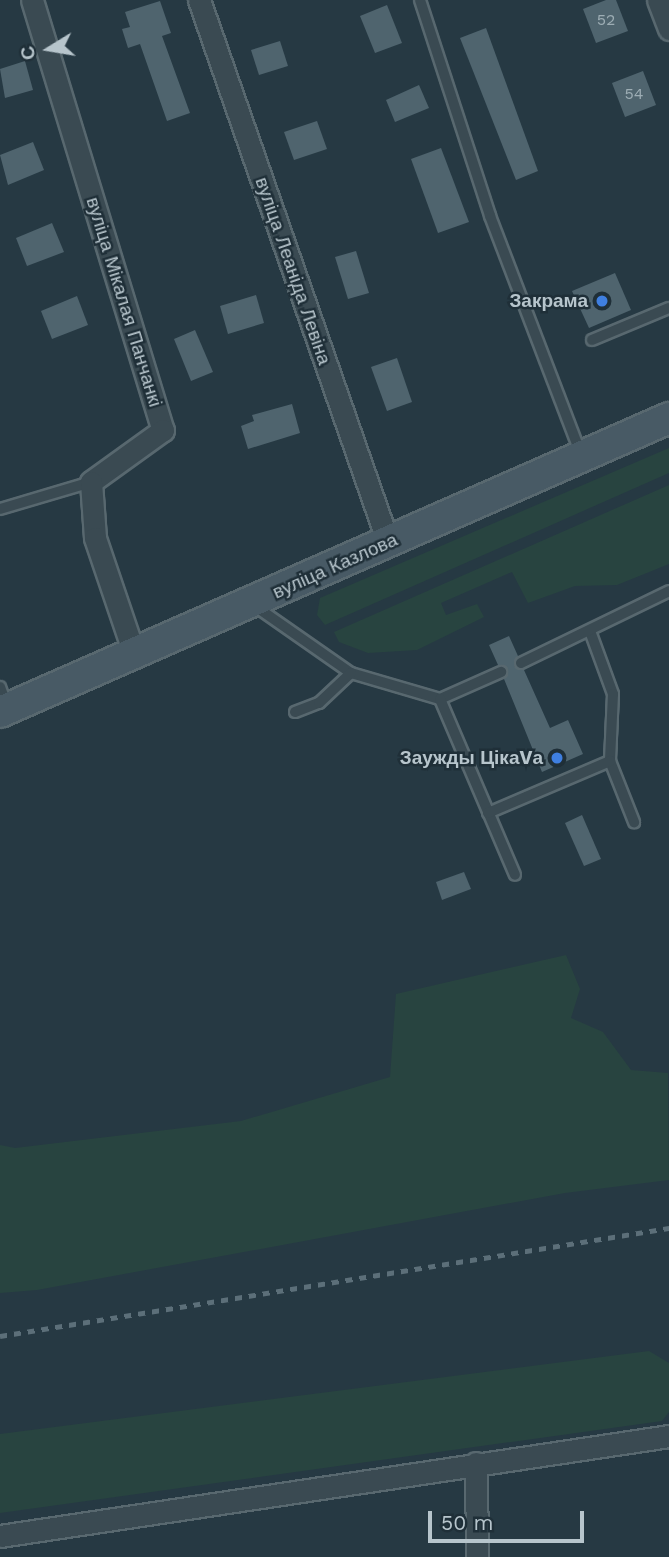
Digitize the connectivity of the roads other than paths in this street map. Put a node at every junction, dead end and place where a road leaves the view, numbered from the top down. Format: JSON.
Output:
{"nodes":[{"id":1,"x":32,"y":0,"type":"edge"},
{"id":2,"x":199,"y":0,"type":"edge"},
{"id":3,"x":420,"y":0,"type":"edge"},
{"id":4,"x":658,"y":0,"type":"edge"},
{"id":5,"x":669,"y":29,"type":"edge"},
{"id":6,"x":669,"y":308,"type":"edge"},
{"id":7,"x":592,"y":340,"type":"dead end"},
{"id":8,"x":669,"y":418,"type":"edge"},
{"id":9,"x":582,"y":457,"type":"junction"},
{"id":10,"x":90,"y":482,"type":"junction"},
{"id":11,"x":0,"y":509,"type":"edge"},
{"id":12,"x":388,"y":542,"type":"junction"},
{"id":13,"x":669,"y":591,"type":"edge"},
{"id":14,"x":250,"y":603,"type":"junction"},
{"id":15,"x":590,"y":631,"type":"junction"},
{"id":16,"x":134,"y":653,"type":"junction"},
{"id":17,"x":521,"y":663,"type":"dead end"},
{"id":18,"x":501,"y":671,"type":"dead end"},
{"id":19,"x":351,"y":673,"type":"junction"},
{"id":20,"x":440,"y":699,"type":"junction"},
{"id":21,"x":3,"y":703,"type":"edge"},
{"id":22,"x":295,"y":712,"type":"dead end"},
{"id":23,"x":610,"y":761,"type":"junction"},
{"id":24,"x":488,"y":813,"type":"junction"},
{"id":25,"x":634,"y":822,"type":"dead end"},
{"id":26,"x":515,"y":875,"type":"dead end"},
{"id":27,"x":669,"y":1436,"type":"edge"},
{"id":28,"x":476,"y":1463,"type":"junction"},
{"id":29,"x":0,"y":1536,"type":"edge"},
{"id":30,"x":477,"y":1557,"type":"edge"}],
"edges":[{"from":1,"to":10,"type":"street","name":"вуліца Мікалая Панчанкі"},
{"from":2,"to":12,"type":"street","name":"вуліца Леаніда Левіна"},
{"from":3,"to":9,"type":"lane"},
{"from":4,"to":5,"type":"street"},
{"from":6,"to":7,"type":"lane"},
{"from":8,"to":9,"type":"main road","name":"вуліца Казлова"},
{"from":9,"to":12,"type":"main road","name":"вуліца Казлова"},
{"from":10,"to":11,"type":"lane"},
{"from":10,"to":16,"type":"street"},
{"from":12,"to":14,"type":"main road","name":"вуліца Казлова"},
{"from":13,"to":15,"type":"lane"},
{"from":14,"to":16,"type":"main road","name":"вуліца Казлова"},
{"from":14,"to":19,"type":"lane"},
{"from":15,"to":17,"type":"lane"},
{"from":15,"to":23,"type":"lane"},
{"from":16,"to":21,"type":"main road","name":"вуліца Казлова"},
{"from":18,"to":20,"type":"lane"},
{"from":19,"to":20,"type":"lane"},
{"from":19,"to":22,"type":"lane"},
{"from":20,"to":24,"type":"lane"},
{"from":23,"to":24,"type":"lane"},
{"from":23,"to":25,"type":"lane"},
{"from":24,"to":26,"type":"lane"},
{"from":27,"to":28,"type":"street"},
{"from":28,"to":29,"type":"street"},
{"from":28,"to":30,"type":"street"}]}
